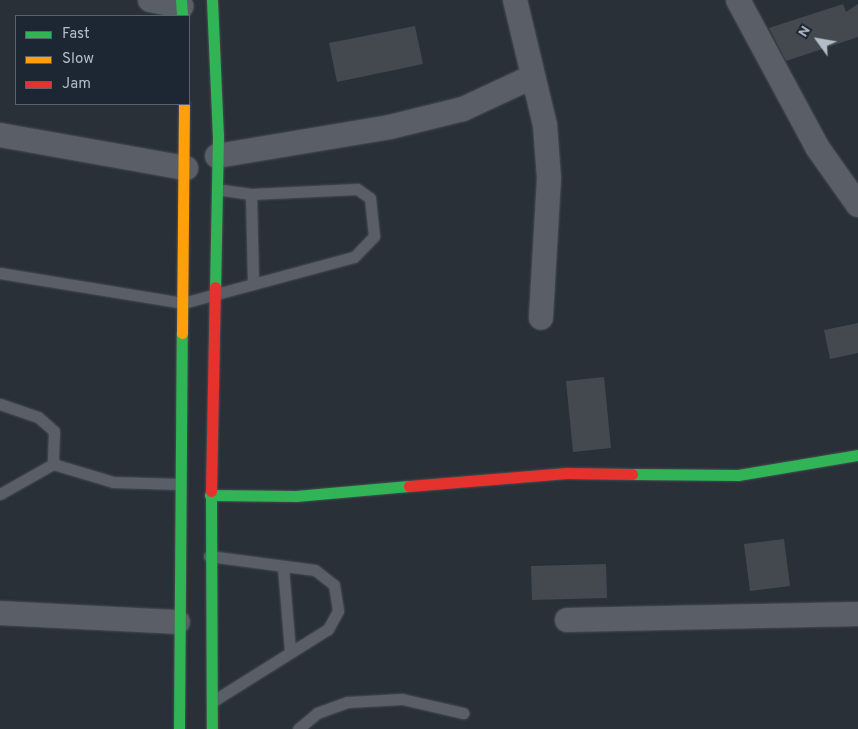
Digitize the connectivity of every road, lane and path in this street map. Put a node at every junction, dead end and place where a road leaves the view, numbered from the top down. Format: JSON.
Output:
{"nodes":[{"id":1,"x":150,"y":0,"type":"edge"},
{"id":2,"x":212,"y":0,"type":"edge"},
{"id":3,"x":515,"y":0,"type":"edge"},
{"id":4,"x":738,"y":0,"type":"edge"},
{"id":5,"x":181,"y":7,"type":"edge"},
{"id":6,"x":532,"y":77,"type":"junction"},
{"id":7,"x":184,"y":105,"type":"edge"},
{"id":8,"x":0,"y":135,"type":"edge"},
{"id":9,"x":217,"y":156,"type":"junction"},
{"id":10,"x":186,"y":168,"type":"junction"},
{"id":11,"x":217,"y":189,"type":"junction"},
{"id":12,"x":251,"y":194,"type":"junction"},
{"id":13,"x":858,"y":205,"type":"edge"},
{"id":14,"x":0,"y":273,"type":"edge"},
{"id":15,"x":253,"y":283,"type":"junction"},
{"id":16,"x":214,"y":293,"type":"junction"},
{"id":17,"x":183,"y":303,"type":"junction"},
{"id":18,"x":541,"y":318,"type":"dead end"},
{"id":19,"x":0,"y":404,"type":"edge"},
{"id":20,"x":858,"y":455,"type":"edge"},
{"id":21,"x":54,"y":464,"type":"junction"},
{"id":22,"x":180,"y":484,"type":"junction"},
{"id":23,"x":0,"y":494,"type":"edge"},
{"id":24,"x":210,"y":495,"type":"junction"},
{"id":25,"x":209,"y":556,"type":"junction"},
{"id":26,"x":283,"y":567,"type":"junction"},
{"id":27,"x":0,"y":614,"type":"edge"},
{"id":28,"x":858,"y":614,"type":"edge"},
{"id":29,"x":567,"y":620,"type":"dead end"},
{"id":30,"x":178,"y":622,"type":"junction"},
{"id":31,"x":290,"y":650,"type":"junction"},
{"id":32,"x":209,"y":703,"type":"junction"},
{"id":33,"x":463,"y":713,"type":"dead end"},
{"id":34,"x":179,"y":729,"type":"edge"},
{"id":35,"x":212,"y":729,"type":"edge"},
{"id":36,"x":298,"y":729,"type":"edge"}],
"edges":[{"from":1,"to":5,"type":"street"},
{"from":2,"to":9,"type":"main road"},
{"from":3,"to":6,"type":"street"},
{"from":4,"to":13,"type":"street"},
{"from":6,"to":9,"type":"street"},
{"from":6,"to":18,"type":"street"},
{"from":7,"to":10,"type":"main road"},
{"from":8,"to":10,"type":"street"},
{"from":9,"to":11,"type":"main road"},
{"from":10,"to":17,"type":"main road"},
{"from":11,"to":12,"type":"lane"},
{"from":11,"to":16,"type":"main road"},
{"from":12,"to":15,"type":"lane"},
{"from":12,"to":15,"type":"lane"},
{"from":14,"to":17,"type":"lane"},
{"from":15,"to":16,"type":"lane"},
{"from":16,"to":17,"type":"lane"},
{"from":16,"to":24,"type":"main road"},
{"from":17,"to":22,"type":"main road"},
{"from":19,"to":21,"type":"lane"},
{"from":20,"to":24,"type":"main road"},
{"from":21,"to":22,"type":"lane"},
{"from":21,"to":23,"type":"lane"},
{"from":22,"to":30,"type":"main road"},
{"from":24,"to":25,"type":"main road"},
{"from":25,"to":26,"type":"lane"},
{"from":25,"to":32,"type":"main road"},
{"from":26,"to":31,"type":"lane"},
{"from":26,"to":31,"type":"lane"},
{"from":27,"to":30,"type":"street"},
{"from":28,"to":29,"type":"street"},
{"from":30,"to":34,"type":"main road"},
{"from":31,"to":32,"type":"lane"},
{"from":32,"to":35,"type":"main road"},
{"from":33,"to":36,"type":"lane"}]}
